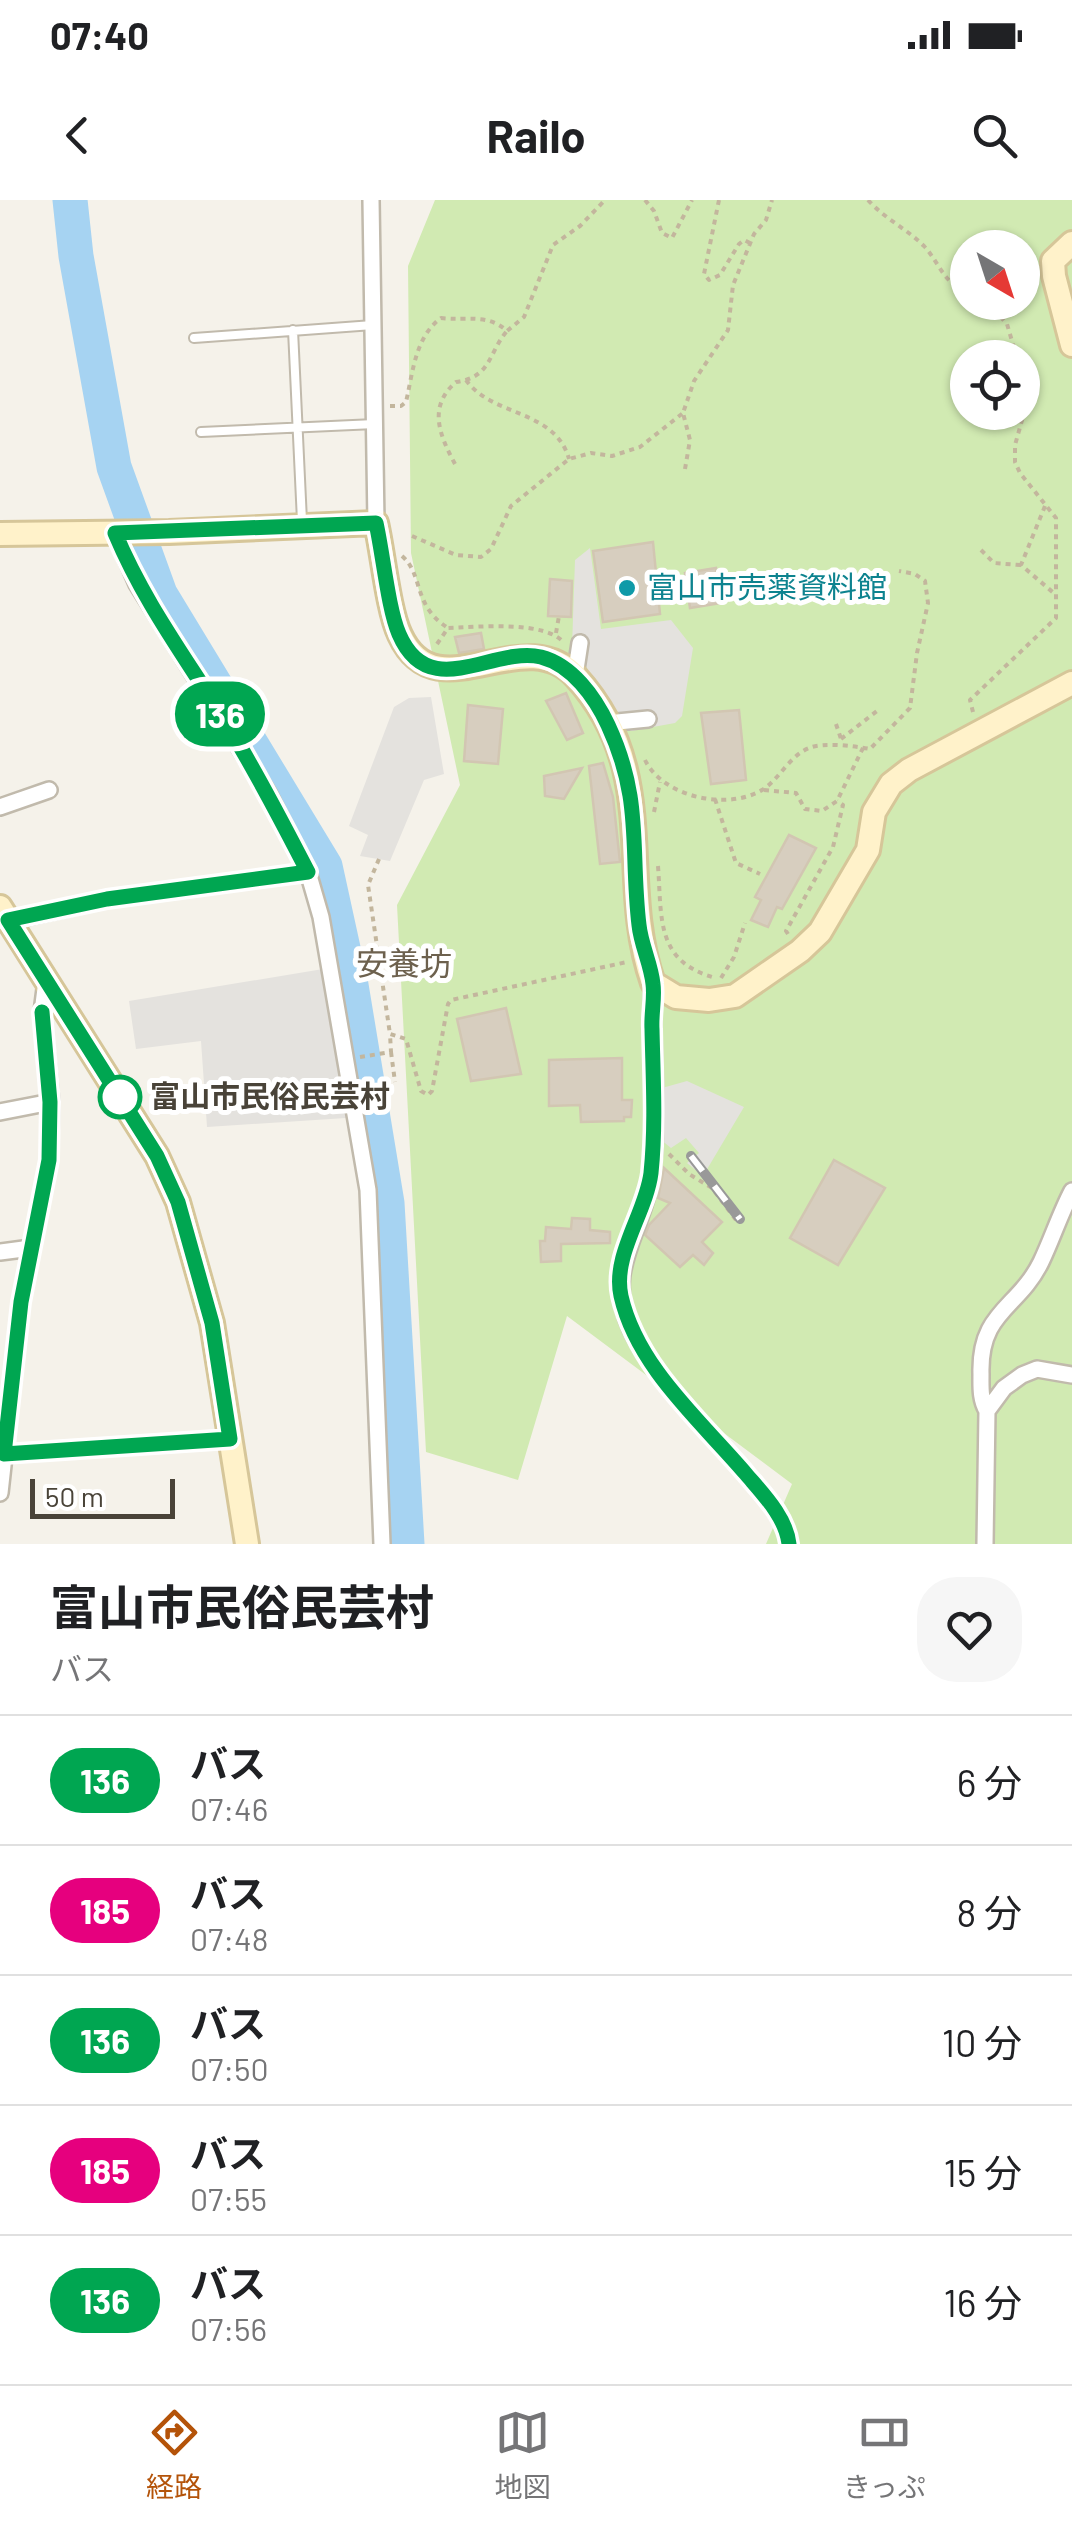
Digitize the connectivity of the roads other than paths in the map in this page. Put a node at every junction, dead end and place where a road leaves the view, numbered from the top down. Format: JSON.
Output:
{"nodes":[{"id":1,"x":371,"y":200,"type":"edge"},
{"id":2,"x":1072,"y":243,"type":"edge"},
{"id":3,"x":373,"y":325,"type":"junction"},
{"id":4,"x":292,"y":330,"type":"junction"},
{"id":5,"x":194,"y":338,"type":"dead end"},
{"id":6,"x":1072,"y":345,"type":"edge"},
{"id":7,"x":375,"y":424,"type":"junction"},
{"id":8,"x":298,"y":428,"type":"junction"},
{"id":9,"x":202,"y":432,"type":"dead end"},
{"id":10,"x":303,"y":527,"type":"junction"},
{"id":11,"x":115,"y":533,"type":"junction"},
{"id":12,"x":378,"y":533,"type":"junction"},
{"id":13,"x":0,"y":534,"type":"edge"},
{"id":14,"x":1072,"y":682,"type":"edge"},
{"id":15,"x":648,"y":719,"type":"dead end"},
{"id":16,"x":607,"y":723,"type":"junction"},
{"id":17,"x":50,"y":790,"type":"dead end"},
{"id":18,"x":0,"y":807,"type":"edge"},
{"id":19,"x":308,"y":872,"type":"junction"},
{"id":20,"x":3,"y":917,"type":"edge"},
{"id":21,"x":46,"y":980,"type":"junction"},
{"id":22,"x":653,"y":983,"type":"junction"},
{"id":23,"x":50,"y":1102,"type":"junction"},
{"id":24,"x":0,"y":1112,"type":"edge"},
{"id":25,"x":1072,"y":1191,"type":"edge"},
{"id":26,"x":32,"y":1248,"type":"junction"},
{"id":27,"x":0,"y":1252,"type":"edge"},
{"id":28,"x":1072,"y":1375,"type":"edge"},
{"id":29,"x":987,"y":1411,"type":"junction"},
{"id":30,"x":230,"y":1439,"type":"junction"},
{"id":31,"x":4,"y":1454,"type":"junction"},
{"id":32,"x":0,"y":1493,"type":"edge"},
{"id":33,"x":247,"y":1544,"type":"edge"},
{"id":34,"x":382,"y":1544,"type":"edge"},
{"id":35,"x":789,"y":1544,"type":"edge"},
{"id":36,"x":985,"y":1544,"type":"edge"}],
"edges":[{"from":1,"to":3,"type":"street"},
{"from":2,"to":6,"type":"street"},
{"from":3,"to":4,"type":"lane"},
{"from":3,"to":7,"type":"street"},
{"from":4,"to":5,"type":"lane"},
{"from":4,"to":8,"type":"lane"},
{"from":7,"to":8,"type":"lane"},
{"from":7,"to":12,"type":"street"},
{"from":8,"to":9,"type":"lane"},
{"from":8,"to":10,"type":"lane"},
{"from":10,"to":11,"type":"street"},
{"from":10,"to":12,"type":"street"},
{"from":11,"to":13,"type":"street"},
{"from":11,"to":19,"type":"street"},
{"from":12,"to":16,"type":"street"},
{"from":14,"to":22,"type":"street"},
{"from":15,"to":16,"type":"street"},
{"from":16,"to":22,"type":"street"},
{"from":17,"to":18,"type":"street"},
{"from":19,"to":20,"type":"street"},
{"from":19,"to":34,"type":"street"},
{"from":20,"to":21,"type":"street"},
{"from":21,"to":23,"type":"street"},
{"from":21,"to":30,"type":"street"},
{"from":22,"to":35,"type":"street"},
{"from":23,"to":24,"type":"street"},
{"from":23,"to":26,"type":"street"},
{"from":25,"to":29,"type":"street"},
{"from":26,"to":27,"type":"street"},
{"from":26,"to":31,"type":"street"},
{"from":28,"to":29,"type":"street"},
{"from":29,"to":36,"type":"street"},
{"from":30,"to":31,"type":"street"},
{"from":30,"to":33,"type":"street"},
{"from":31,"to":32,"type":"street"}]}
